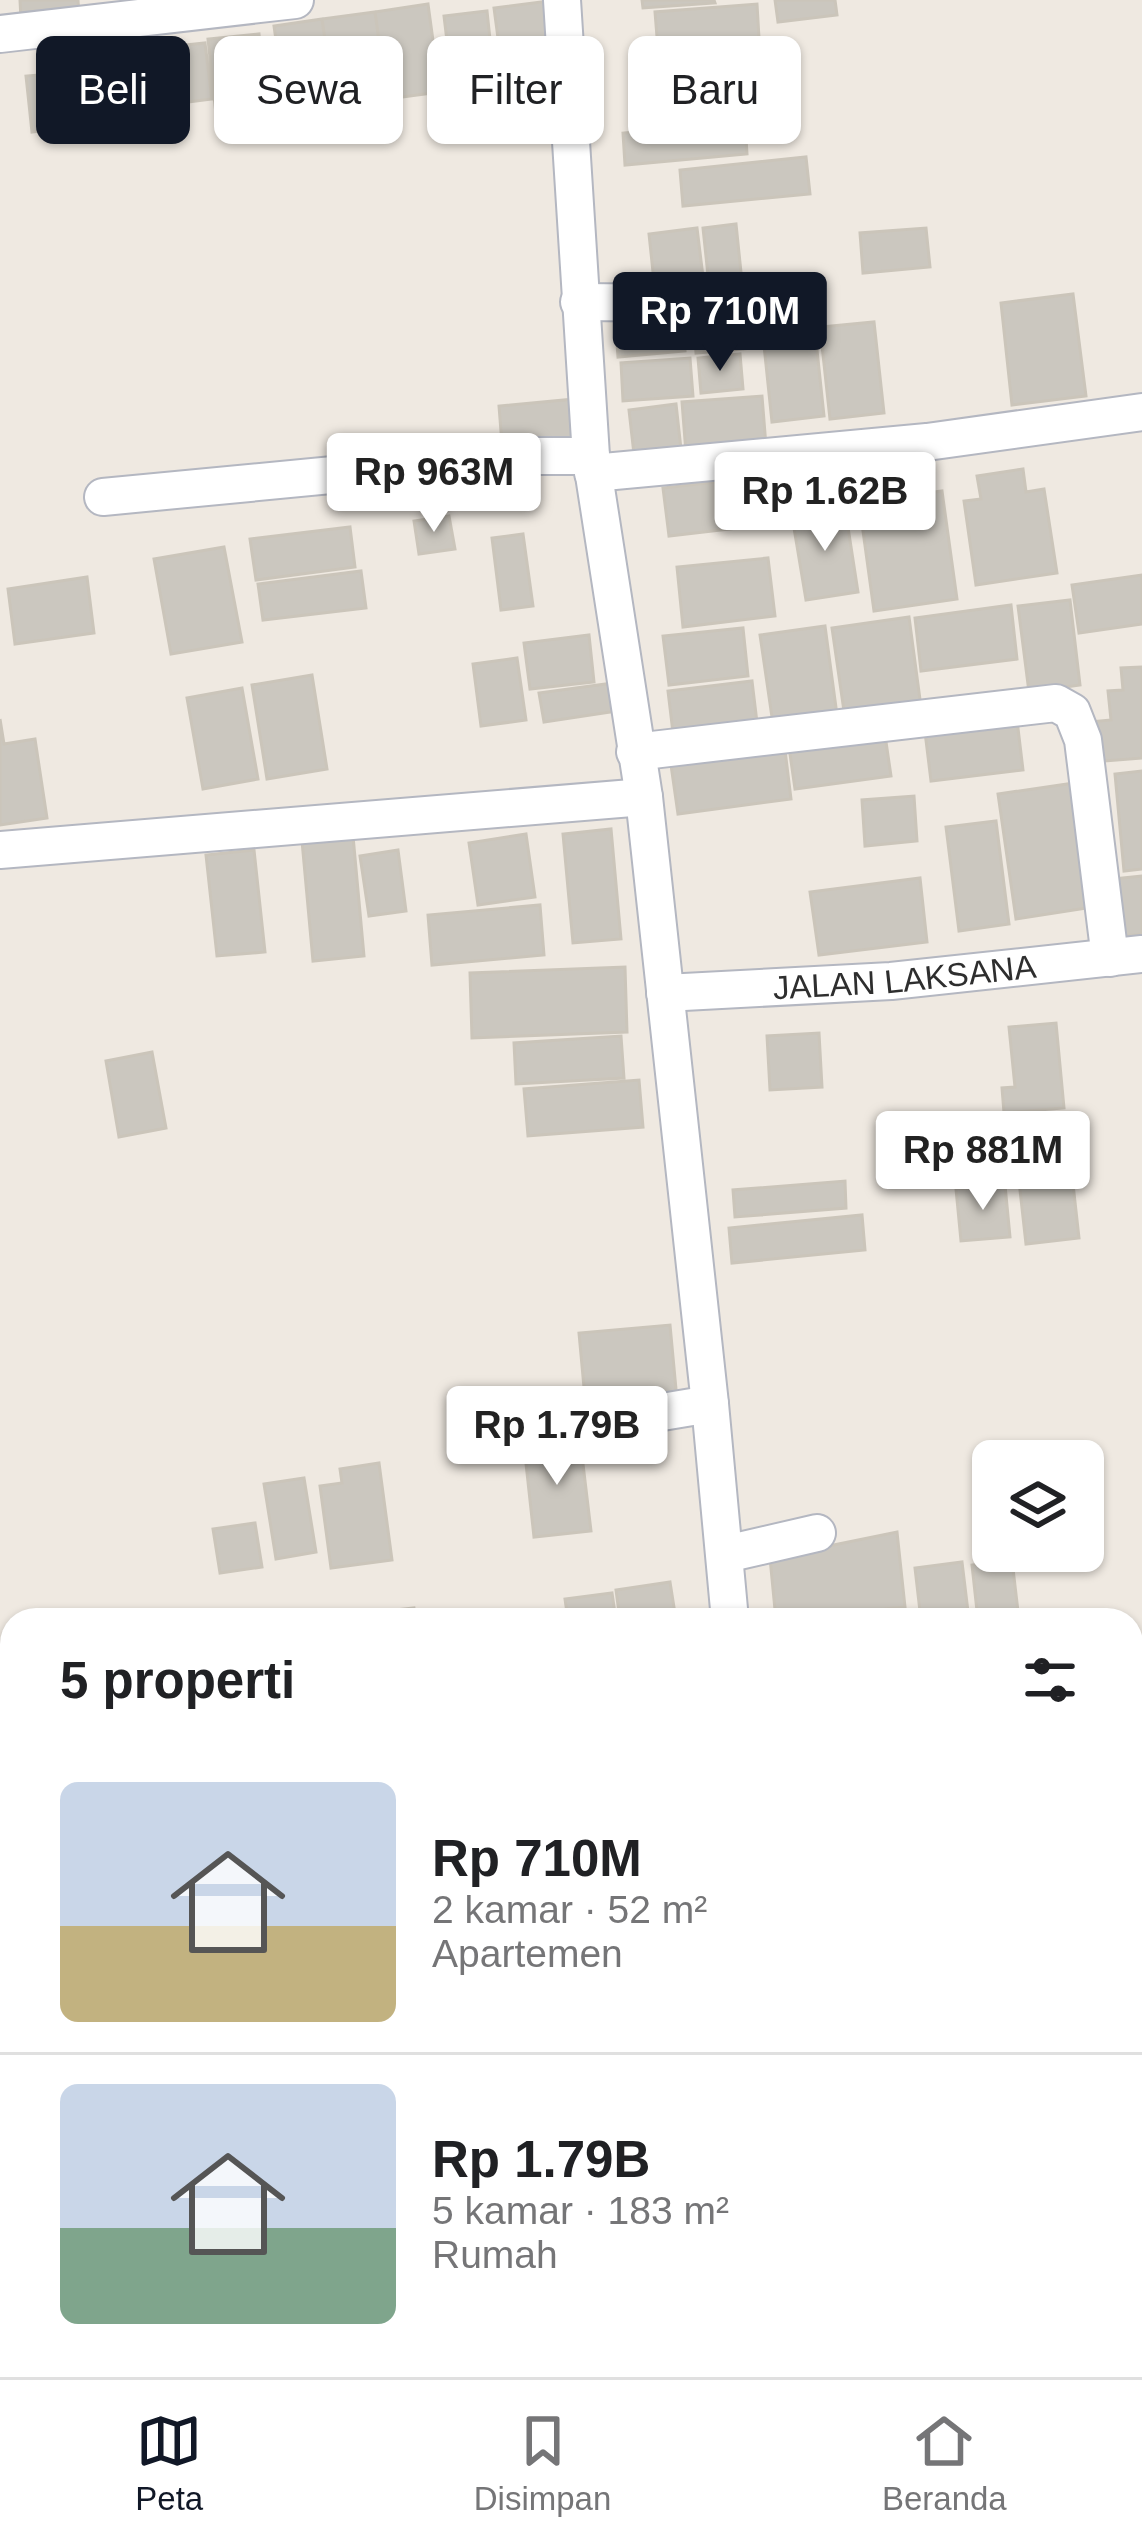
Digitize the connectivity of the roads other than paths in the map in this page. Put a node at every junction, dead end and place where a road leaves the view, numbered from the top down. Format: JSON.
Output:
{"nodes":[{"id":1,"x":296,"y":0,"type":"edge"},
{"id":2,"x":562,"y":0,"type":"edge"},
{"id":3,"x":0,"y":34,"type":"edge"},
{"id":4,"x":579,"y":302,"type":"junction"},
{"id":5,"x":688,"y":303,"type":"dead end"},
{"id":6,"x":1142,"y":412,"type":"edge"},
{"id":7,"x":592,"y":465,"type":"junction"},
{"id":8,"x":103,"y":497,"type":"dead end"},
{"id":9,"x":635,"y":752,"type":"junction"},
{"id":10,"x":644,"y":797,"type":"junction"},
{"id":11,"x":0,"y":850,"type":"edge"},
{"id":12,"x":1126,"y":956,"type":"edge"},
{"id":13,"x":665,"y":993,"type":"junction"},
{"id":14,"x":710,"y":1404,"type":"junction"},
{"id":15,"x":506,"y":1438,"type":"dead end"},
{"id":16,"x":817,"y":1534,"type":"dead end"},
{"id":17,"x":726,"y":1554,"type":"junction"},
{"id":18,"x":729,"y":1608,"type":"edge"}],
"edges":[{"from":1,"to":3,"type":"street"},
{"from":2,"to":4,"type":"street"},
{"from":4,"to":5,"type":"street"},
{"from":4,"to":7,"type":"street"},
{"from":6,"to":7,"type":"street"},
{"from":7,"to":8,"type":"street"},
{"from":7,"to":9,"type":"street"},
{"from":9,"to":10,"type":"street"},
{"from":9,"to":12,"type":"street"},
{"from":10,"to":11,"type":"street"},
{"from":10,"to":13,"type":"street"},
{"from":12,"to":13,"type":"street","name":"JALAN LAKSANA"},
{"from":13,"to":14,"type":"street"},
{"from":14,"to":15,"type":"street"},
{"from":14,"to":17,"type":"street"},
{"from":16,"to":17,"type":"street"},
{"from":17,"to":18,"type":"street"}]}
